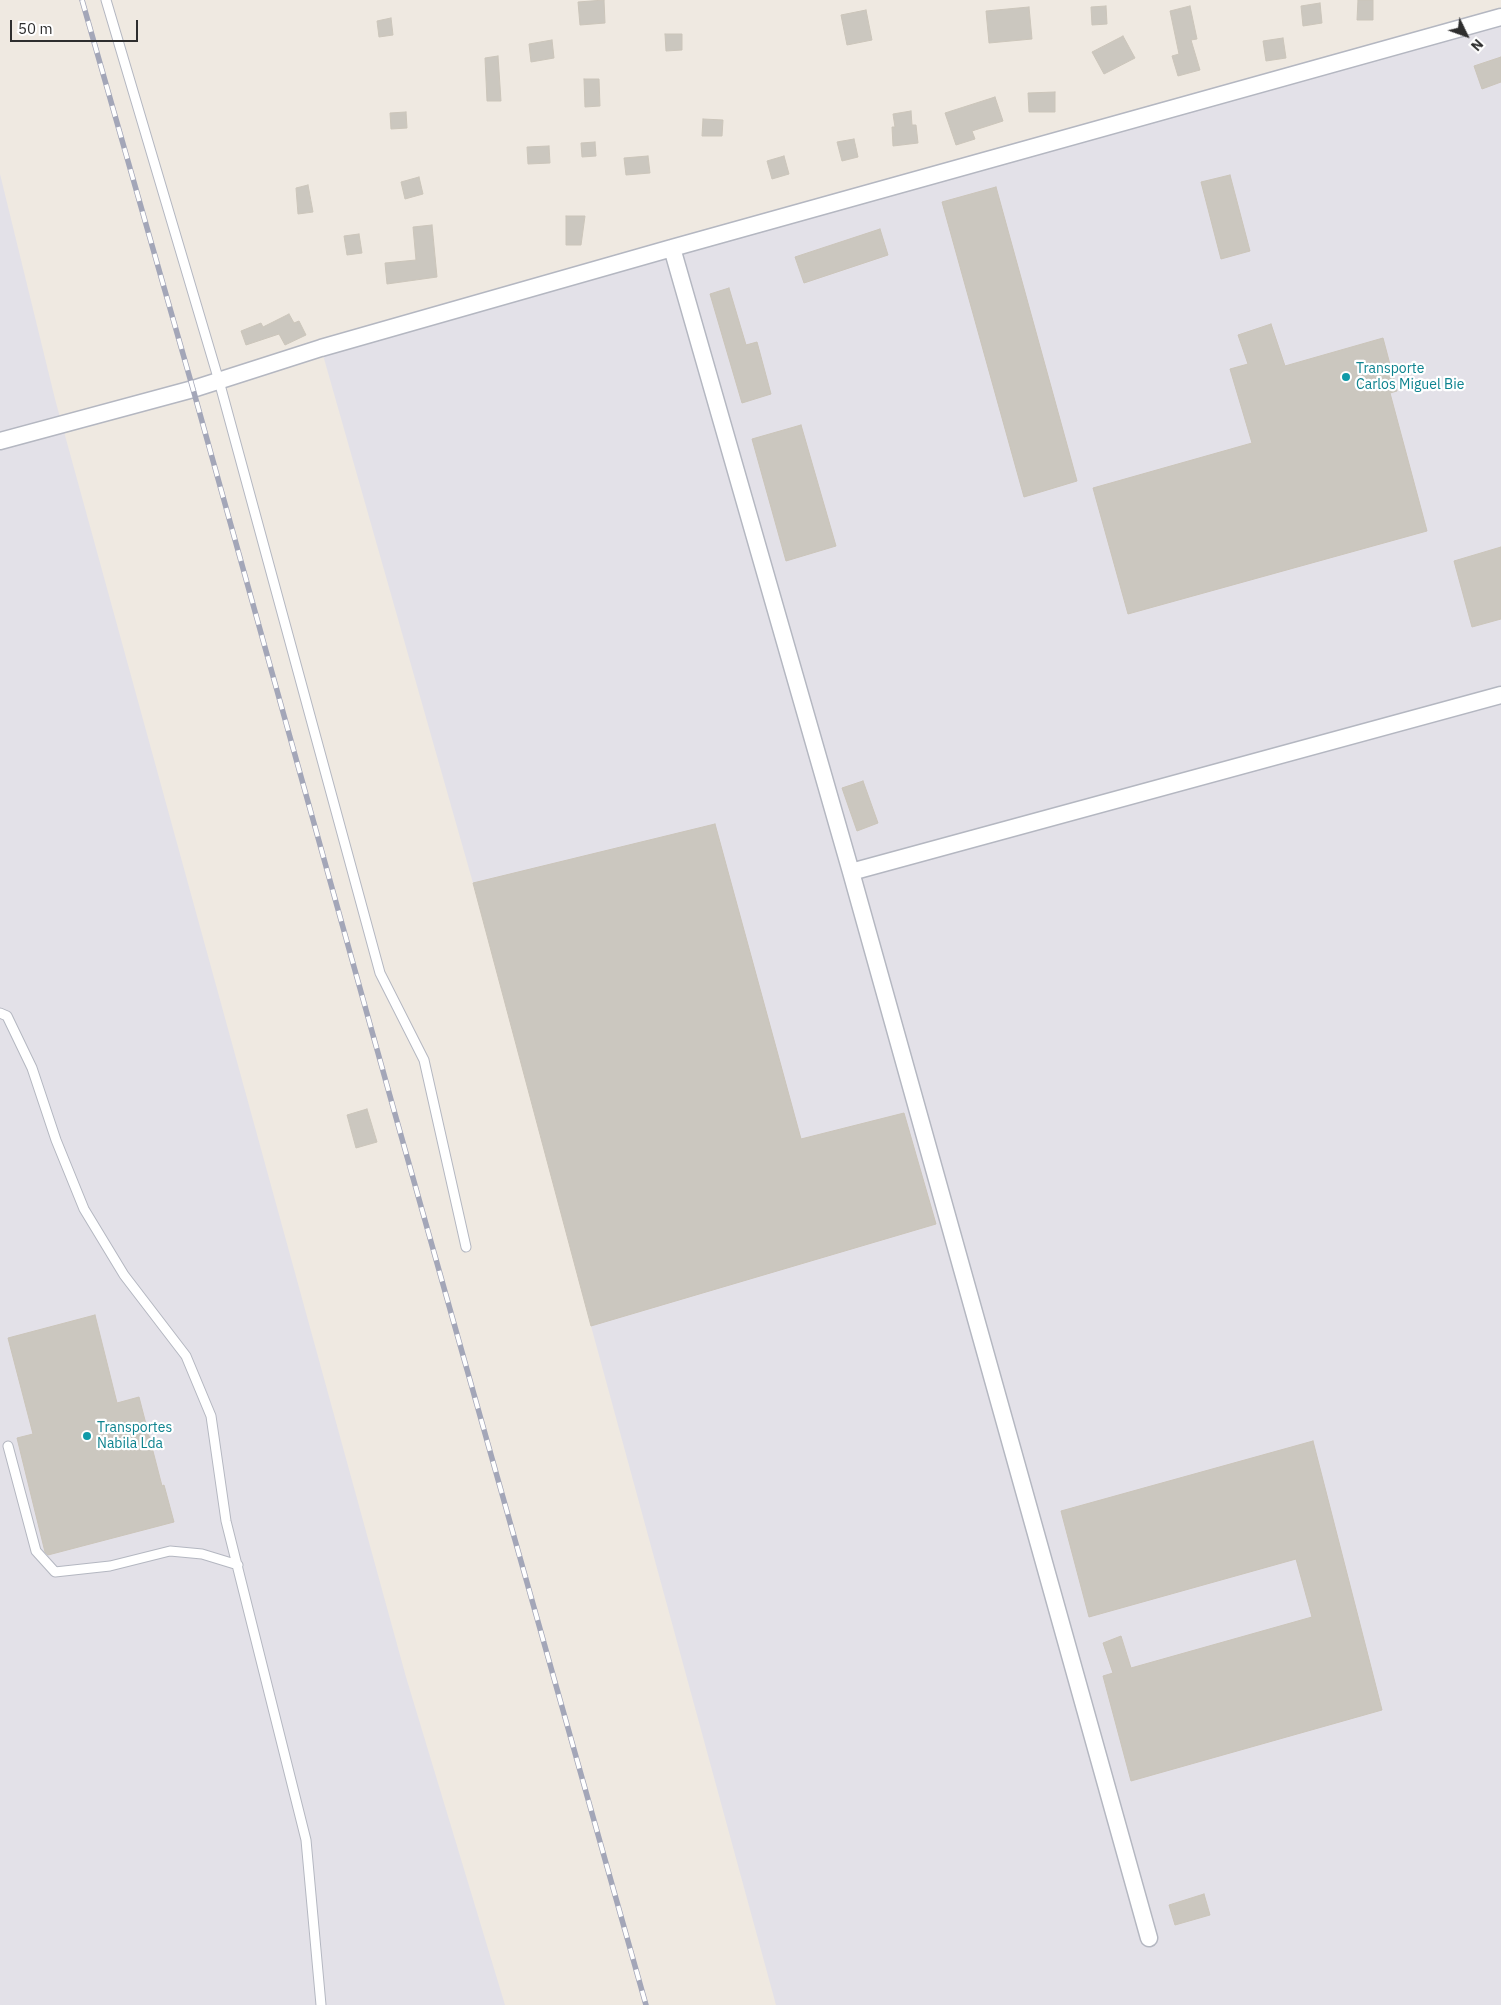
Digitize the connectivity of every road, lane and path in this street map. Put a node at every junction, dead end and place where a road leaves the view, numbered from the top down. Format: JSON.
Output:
{"nodes":[{"id":1,"x":106,"y":0,"type":"edge"},
{"id":2,"x":1501,"y":17,"type":"edge"},
{"id":3,"x":672,"y":248,"type":"junction"},
{"id":4,"x":219,"y":381,"type":"junction"},
{"id":5,"x":0,"y":441,"type":"edge"},
{"id":6,"x":1501,"y":695,"type":"edge"},
{"id":7,"x":851,"y":872,"type":"junction"},
{"id":8,"x":0,"y":1013,"type":"edge"},
{"id":9,"x":466,"y":1247,"type":"dead end"},
{"id":10,"x":8,"y":1446,"type":"dead end"},
{"id":11,"x":238,"y":1565,"type":"junction"},
{"id":12,"x":1149,"y":1938,"type":"dead end"},
{"id":13,"x":321,"y":2005,"type":"edge"}],
"edges":[{"from":1,"to":4,"type":"lane"},
{"from":2,"to":3,"type":"street"},
{"from":3,"to":4,"type":"street"},
{"from":3,"to":7,"type":"street"},
{"from":4,"to":5,"type":"street"},
{"from":4,"to":9,"type":"lane"},
{"from":6,"to":7,"type":"street"},
{"from":7,"to":12,"type":"street"},
{"from":8,"to":11,"type":"lane"},
{"from":10,"to":11,"type":"lane"},
{"from":11,"to":13,"type":"lane"}]}
